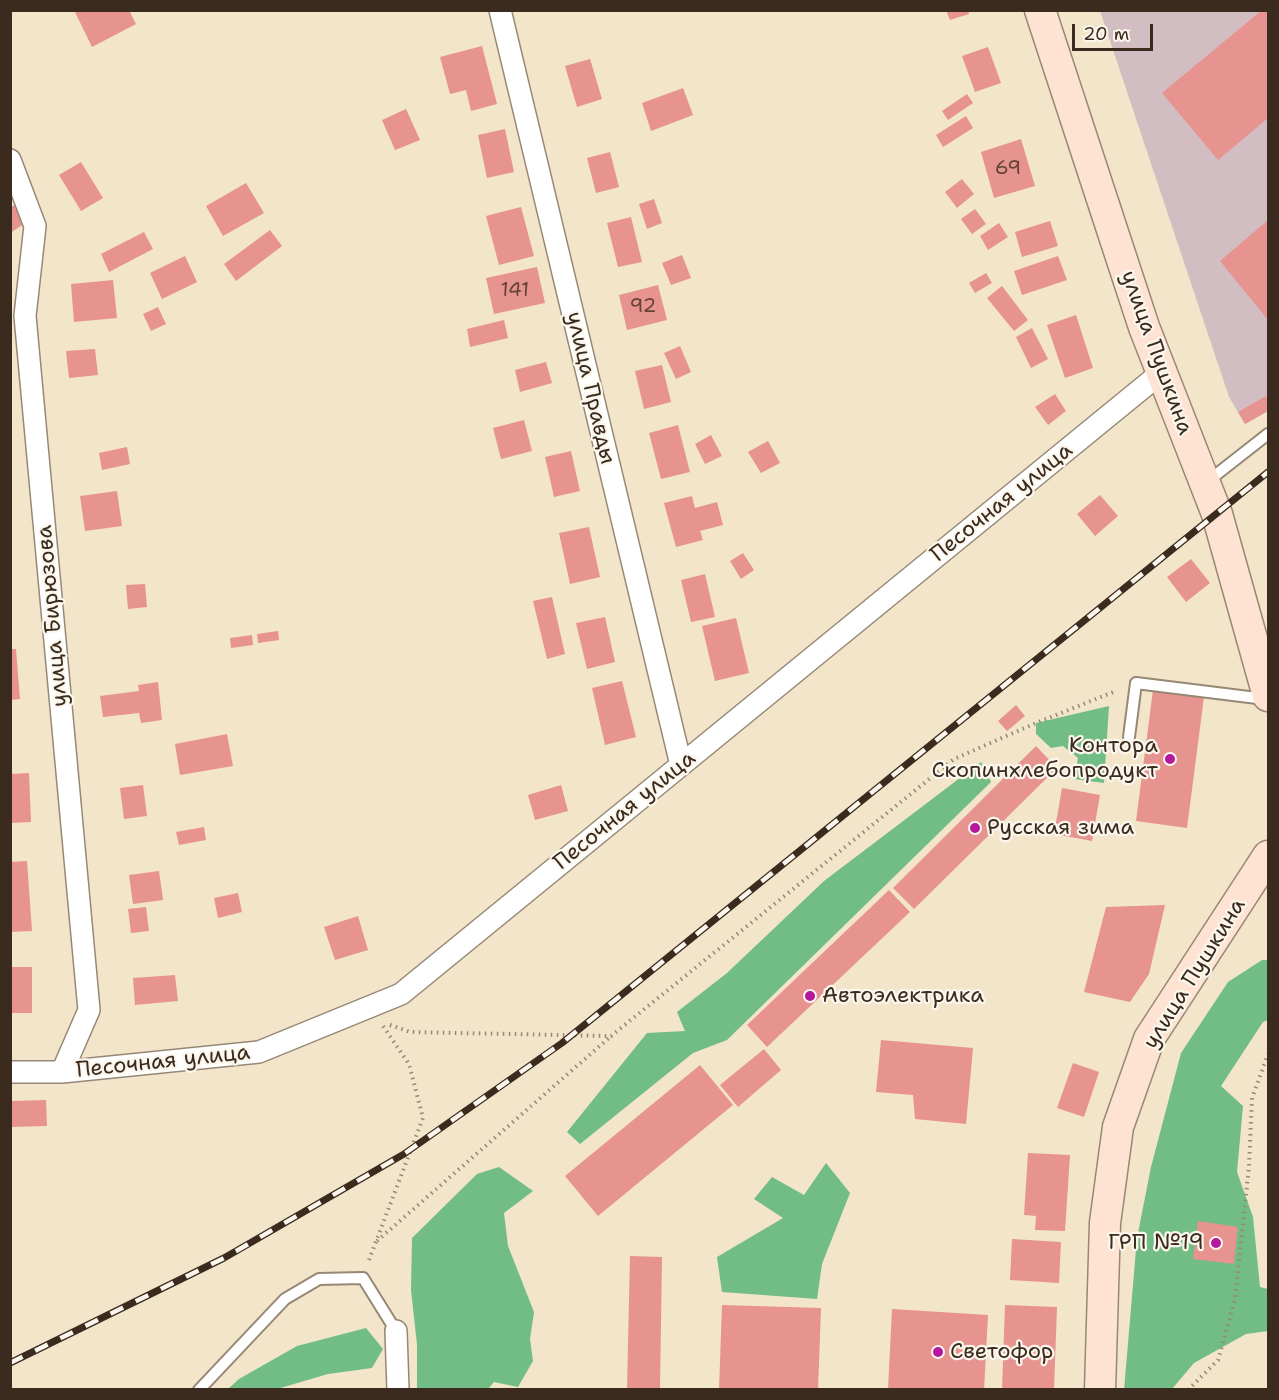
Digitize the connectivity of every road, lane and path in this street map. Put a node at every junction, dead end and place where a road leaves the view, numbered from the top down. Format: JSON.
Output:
{"nodes":[{"id":1,"x":500,"y":10,"type":"edge"},
{"id":2,"x":1040,"y":10,"type":"edge"},
{"id":3,"x":10,"y":160,"type":"edge"},
{"id":4,"x":1162,"y":372,"type":"junction"},
{"id":5,"x":1269,"y":434,"type":"edge"},
{"id":6,"x":1205,"y":483,"type":"junction"},
{"id":7,"x":1136,"y":683,"type":"junction"},
{"id":8,"x":1269,"y":698,"type":"edge"},
{"id":9,"x":1129,"y":737,"type":"dead end"},
{"id":10,"x":681,"y":765,"type":"junction"},
{"id":11,"x":1264,"y":872,"type":"edge"},
{"id":12,"x":610,"y":1036,"type":"junction"},
{"id":13,"x":1269,"y":1054,"type":"edge"},
{"id":14,"x":10,"y":1072,"type":"edge"},
{"id":15,"x":62,"y":1072,"type":"junction"},
{"id":16,"x":377,"y":1241,"type":"junction"},
{"id":17,"x":363,"y":1278,"type":"junction"},
{"id":18,"x":396,"y":1331,"type":"joint"},
{"id":19,"x":198,"y":1389,"type":"edge"},
{"id":20,"x":398,"y":1389,"type":"edge"},
{"id":21,"x":1100,"y":1389,"type":"edge"},
{"id":22,"x":1188,"y":1389,"type":"edge"}],
"edges":[{"from":1,"to":10,"type":"street","name":"улица Правды"},
{"from":2,"to":4,"type":"main road","name":"улица Пушкина"},
{"from":3,"to":15,"type":"street","name":"улица Бирюзова"},
{"from":4,"to":6,"type":"main road","name":"улица Пушкина"},
{"from":4,"to":10,"type":"street","name":"Песочная улица"},
{"from":5,"to":6,"type":"lane"},
{"from":6,"to":8,"type":"main road","name":"улица Пушкина"},
{"from":7,"to":8,"type":"lane"},
{"from":7,"to":9,"type":"lane"},
{"from":7,"to":12,"type":"path"},
{"from":10,"to":15,"type":"street","name":"Песочная улица"},
{"from":11,"to":21,"type":"main road","name":"улица Пушкина"},
{"from":12,"to":16,"type":"path"},
{"from":12,"to":16,"type":"path"},
{"from":13,"to":22,"type":"path"},
{"from":14,"to":15,"type":"street","name":"Песочная улица"},
{"from":16,"to":17,"type":"path"},
{"from":17,"to":18,"type":"lane"},
{"from":17,"to":19,"type":"lane"},
{"from":18,"to":20,"type":"street"}]}
